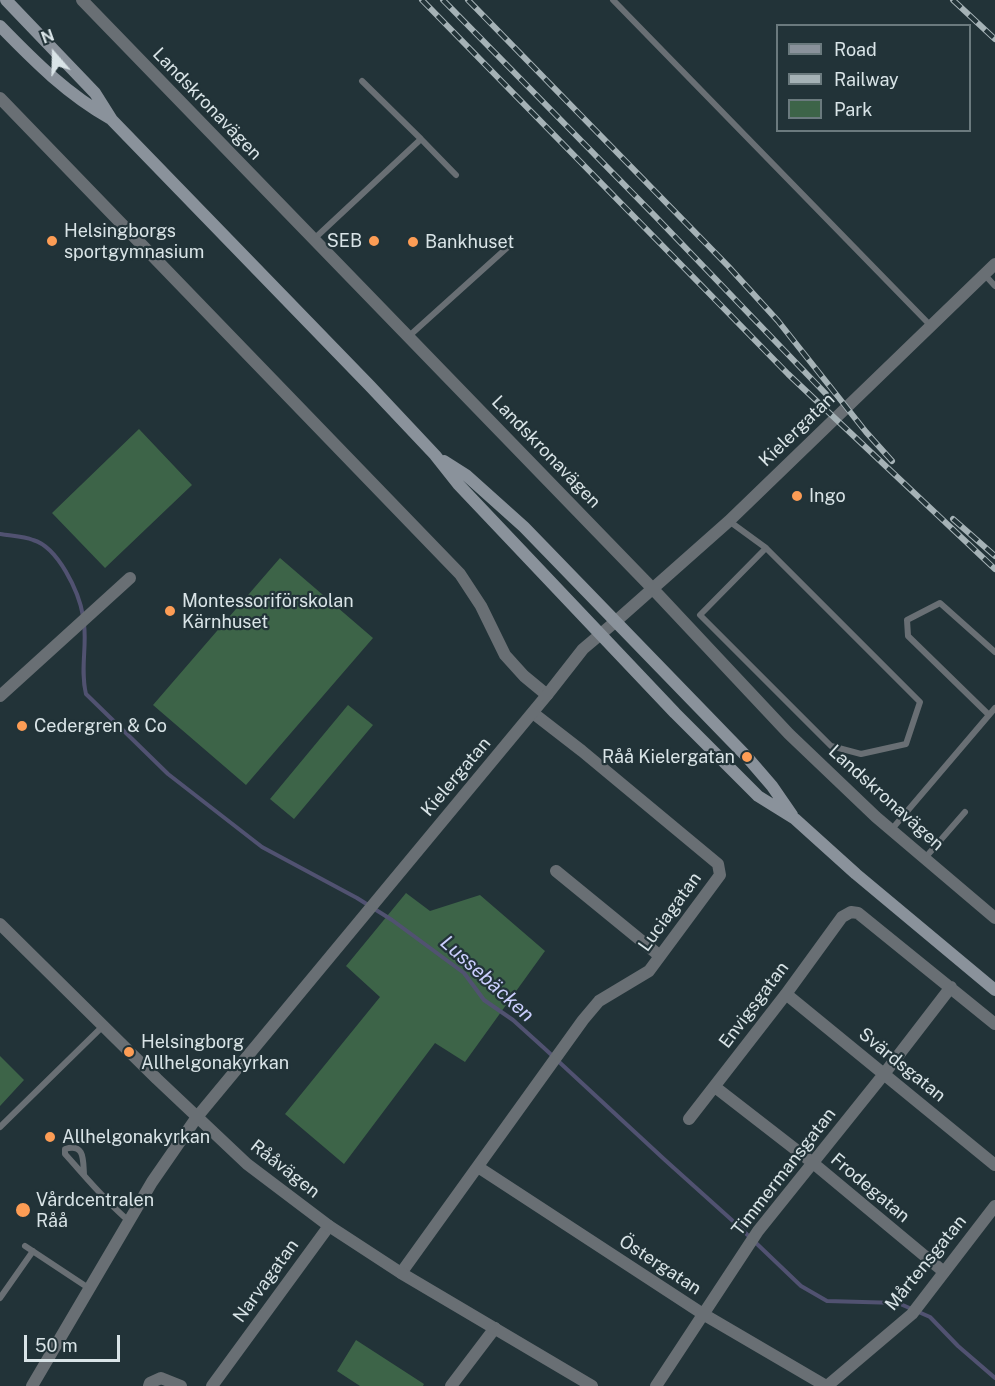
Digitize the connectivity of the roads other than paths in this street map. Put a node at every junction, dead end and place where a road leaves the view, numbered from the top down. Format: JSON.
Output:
{"nodes":[{"id":1,"x":6,"y":0,"type":"edge"},
{"id":2,"x":81,"y":0,"type":"edge"},
{"id":3,"x":613,"y":0,"type":"edge"},
{"id":4,"x":0,"y":26,"type":"edge"},
{"id":5,"x":362,"y":81,"type":"dead end"},
{"id":6,"x":0,"y":98,"type":"edge"},
{"id":7,"x":112,"y":120,"type":"junction"},
{"id":8,"x":421,"y":140,"type":"junction"},
{"id":9,"x":456,"y":175,"type":"dead end"},
{"id":10,"x":314,"y":239,"type":"junction"},
{"id":11,"x":509,"y":246,"type":"dead end"},
{"id":12,"x":995,"y":264,"type":"edge"},
{"id":13,"x":984,"y":274,"type":"junction"},
{"id":14,"x":995,"y":286,"type":"edge"},
{"id":15,"x":930,"y":325,"type":"junction"},
{"id":16,"x":408,"y":337,"type":"junction"},
{"id":17,"x":435,"y":455,"type":"junction"},
{"id":18,"x":729,"y":521,"type":"junction"},
{"id":19,"x":766,"y":548,"type":"junction"},
{"id":20,"x":130,"y":578,"type":"dead end"},
{"id":21,"x":652,"y":588,"type":"junction"},
{"id":22,"x":615,"y":622,"type":"junction"},
{"id":23,"x":600,"y":634,"type":"junction"},
{"id":24,"x":995,"y":652,"type":"edge"},
{"id":25,"x":0,"y":696,"type":"edge"},
{"id":26,"x":547,"y":696,"type":"junction"},
{"id":27,"x":995,"y":708,"type":"edge"},
{"id":28,"x":533,"y":713,"type":"junction"},
{"id":29,"x":988,"y":715,"type":"junction"},
{"id":30,"x":966,"y":812,"type":"dead end"},
{"id":31,"x":795,"y":819,"type":"junction"},
{"id":32,"x":892,"y":829,"type":"junction"},
{"id":33,"x":925,"y":858,"type":"junction"},
{"id":34,"x":556,"y":871,"type":"dead end"},
{"id":35,"x":995,"y":918,"type":"edge"},
{"id":36,"x":0,"y":924,"type":"edge"},
{"id":37,"x":660,"y":956,"type":"junction"},
{"id":38,"x":951,"y":987,"type":"junction"},
{"id":39,"x":995,"y":990,"type":"edge"},
{"id":40,"x":786,"y":993,"type":"junction"},
{"id":41,"x":995,"y":1024,"type":"edge"},
{"id":42,"x":104,"y":1025,"type":"junction"},
{"id":43,"x":884,"y":1074,"type":"junction"},
{"id":44,"x":715,"y":1087,"type":"junction"},
{"id":45,"x":197,"y":1118,"type":"junction"},
{"id":46,"x":689,"y":1119,"type":"dead end"},
{"id":47,"x":0,"y":1126,"type":"edge"},
{"id":48,"x":813,"y":1163,"type":"junction"},
{"id":49,"x":995,"y":1165,"type":"edge"},
{"id":50,"x":478,"y":1167,"type":"junction"},
{"id":51,"x":84,"y":1175,"type":"dead end"},
{"id":52,"x":995,"y":1206,"type":"edge"},
{"id":53,"x":129,"y":1221,"type":"junction"},
{"id":54,"x":329,"y":1226,"type":"junction"},
{"id":55,"x":25,"y":1246,"type":"dead end"},
{"id":56,"x":33,"y":1251,"type":"junction"},
{"id":57,"x":944,"y":1272,"type":"junction"},
{"id":58,"x":401,"y":1273,"type":"junction"},
{"id":59,"x":90,"y":1289,"type":"junction"},
{"id":60,"x":0,"y":1298,"type":"edge"},
{"id":61,"x":703,"y":1314,"type":"junction"},
{"id":62,"x":495,"y":1328,"type":"junction"},
{"id":63,"x":32,"y":1386,"type":"edge"},
{"id":64,"x":149,"y":1386,"type":"edge"},
{"id":65,"x":181,"y":1386,"type":"edge"},
{"id":66,"x":212,"y":1386,"type":"edge"},
{"id":67,"x":451,"y":1386,"type":"edge"},
{"id":68,"x":592,"y":1386,"type":"edge"},
{"id":69,"x":656,"y":1386,"type":"edge"},
{"id":70,"x":826,"y":1386,"type":"edge"}],
"edges":[{"from":1,"to":7,"type":"main road"},
{"from":2,"to":10,"type":"street","name":"Landskronavägen"},
{"from":3,"to":15,"type":"lane"},
{"from":4,"to":7,"type":"main road"},
{"from":5,"to":8,"type":"lane"},
{"from":6,"to":26,"type":"street"},
{"from":7,"to":17,"type":"main road"},
{"from":8,"to":9,"type":"lane"},
{"from":8,"to":10,"type":"lane"},
{"from":10,"to":16,"type":"street","name":"Landskronavägen"},
{"from":11,"to":16,"type":"lane"},
{"from":12,"to":13,"type":"street","name":"Kielergatan"},
{"from":13,"to":14,"type":"lane"},
{"from":13,"to":15,"type":"street","name":"Kielergatan"},
{"from":15,"to":18,"type":"street","name":"Kielergatan"},
{"from":16,"to":21,"type":"street","name":"Landskronavägen"},
{"from":17,"to":22,"type":"main road"},
{"from":17,"to":23,"type":"main road"},
{"from":18,"to":19,"type":"lane"},
{"from":18,"to":21,"type":"street","name":"Kielergatan"},
{"from":19,"to":19,"type":"lane"},
{"from":20,"to":25,"type":"street"},
{"from":21,"to":22,"type":"street","name":"Kielergatan"},
{"from":21,"to":32,"type":"street","name":"Landskronavägen"},
{"from":22,"to":23,"type":"street","name":"Kielergatan"},
{"from":22,"to":31,"type":"main road"},
{"from":23,"to":26,"type":"street","name":"Kielergatan"},
{"from":23,"to":31,"type":"main road"},
{"from":24,"to":29,"type":"lane"},
{"from":26,"to":28,"type":"street","name":"Kielergatan"},
{"from":27,"to":29,"type":"lane"},
{"from":28,"to":37,"type":"street","name":"Luciagatan"},
{"from":28,"to":45,"type":"street","name":"Kielergatan"},
{"from":29,"to":32,"type":"lane"},
{"from":30,"to":33,"type":"lane"},
{"from":31,"to":39,"type":"main road"},
{"from":32,"to":33,"type":"street","name":"Landskronavägen"},
{"from":33,"to":35,"type":"street","name":"Landskronavägen"},
{"from":34,"to":37,"type":"street"},
{"from":36,"to":42,"type":"street","name":"Rååvägen"},
{"from":37,"to":50,"type":"street","name":"Luciagatan"},
{"from":38,"to":40,"type":"street","name":"Envigsgatan"},
{"from":38,"to":41,"type":"street"},
{"from":38,"to":43,"type":"street","name":"Timmermansgatan"},
{"from":40,"to":43,"type":"street","name":"Svärdsgatan"},
{"from":40,"to":44,"type":"street","name":"Envigsgatan"},
{"from":42,"to":45,"type":"street","name":"Rååvägen"},
{"from":42,"to":47,"type":"lane"},
{"from":43,"to":48,"type":"street","name":"Timmermansgatan"},
{"from":43,"to":49,"type":"street","name":"Svärdsgatan"},
{"from":44,"to":46,"type":"street","name":"Envigsgatan"},
{"from":44,"to":48,"type":"street","name":"Frodegatan"},
{"from":45,"to":53,"type":"street","name":"Kielergatan"},
{"from":45,"to":54,"type":"street","name":"Rååvägen"},
{"from":48,"to":57,"type":"street","name":"Frodegatan"},
{"from":48,"to":61,"type":"street","name":"Timmermansgatan"},
{"from":50,"to":58,"type":"street","name":"Luciagatan"},
{"from":50,"to":61,"type":"street","name":"Östergatan"},
{"from":51,"to":53,"type":"lane"},
{"from":52,"to":57,"type":"street","name":"Mårtensgatan"},
{"from":53,"to":59,"type":"street","name":"Kielergatan"},
{"from":54,"to":58,"type":"street","name":"Rååvägen"},
{"from":54,"to":66,"type":"street","name":"Narvagatan"},
{"from":55,"to":56,"type":"lane"},
{"from":56,"to":59,"type":"lane"},
{"from":56,"to":60,"type":"lane"},
{"from":57,"to":70,"type":"street","name":"Mårtensgatan"},
{"from":58,"to":62,"type":"street","name":"Rååvägen"},
{"from":59,"to":63,"type":"street","name":"Kielergatan"},
{"from":61,"to":69,"type":"street","name":"Timmermansgatan"},
{"from":61,"to":70,"type":"street","name":"Östergatan"},
{"from":62,"to":67,"type":"street"},
{"from":62,"to":68,"type":"street","name":"Rååvägen"},
{"from":64,"to":65,"type":"street"}]}
